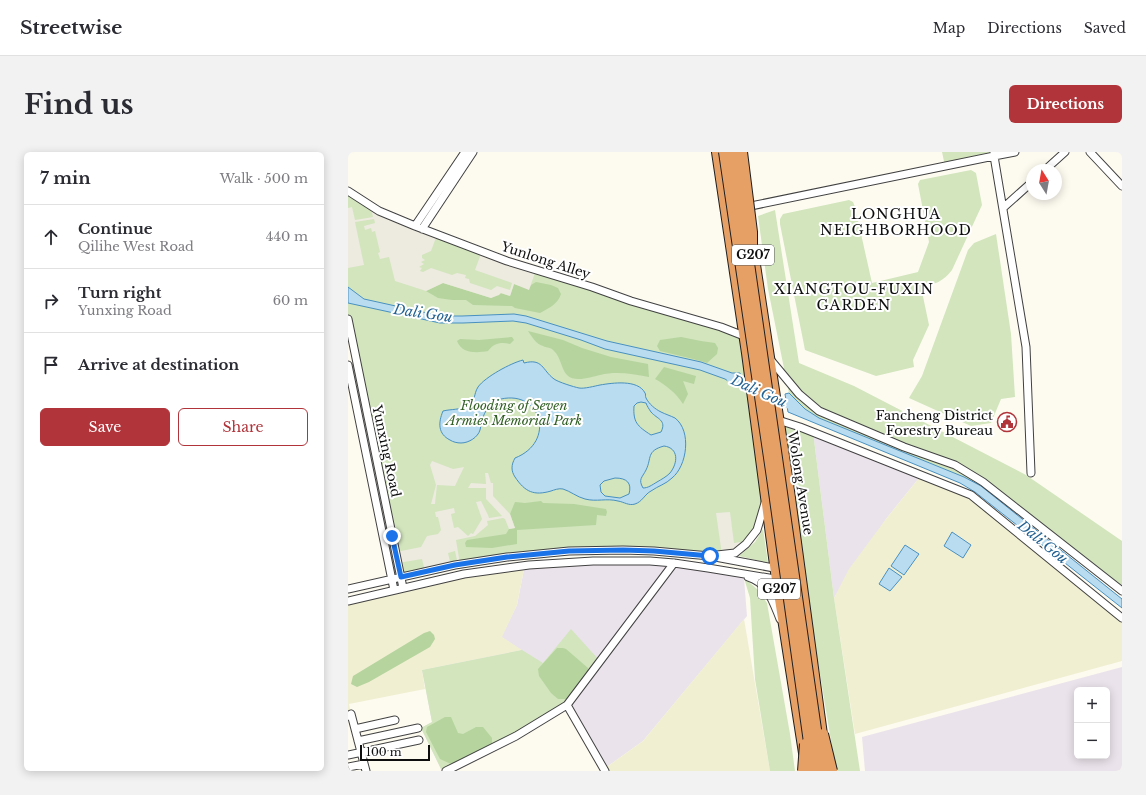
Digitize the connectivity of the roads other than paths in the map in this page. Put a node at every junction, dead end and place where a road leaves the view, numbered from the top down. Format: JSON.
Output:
{"nodes":[{"id":1,"x":465,"y":152,"type":"edge"},
{"id":2,"x":473,"y":152,"type":"edge"},
{"id":3,"x":718,"y":152,"type":"edge"},
{"id":4,"x":724,"y":152,"type":"edge"},
{"id":5,"x":733,"y":152,"type":"edge"},
{"id":6,"x":740,"y":152,"type":"edge"},
{"id":7,"x":1015,"y":152,"type":"edge"},
{"id":8,"x":1065,"y":152,"type":"edge"},
{"id":9,"x":1090,"y":152,"type":"edge"},
{"id":10,"x":994,"y":154,"type":"edge"},
{"id":11,"x":1052,"y":164,"type":"edge"},
{"id":12,"x":1122,"y":186,"type":"edge"},
{"id":13,"x":1026,"y":187,"type":"edge"},
{"id":14,"x":348,"y":191,"type":"edge"},
{"id":15,"x":746,"y":207,"type":"junction"},
{"id":16,"x":1003,"y":208,"type":"junction"},
{"id":17,"x":418,"y":228,"type":"junction"},
{"id":18,"x":748,"y":287,"type":"junction"},
{"id":19,"x":348,"y":319,"type":"edge"},
{"id":20,"x":744,"y":336,"type":"junction"},
{"id":21,"x":769,"y":358,"type":"junction"},
{"id":22,"x":348,"y":365,"type":"edge"},
{"id":23,"x":778,"y":416,"type":"junction"},
{"id":24,"x":1031,"y":473,"type":"dead end"},
{"id":25,"x":767,"y":499,"type":"junction"},
{"id":26,"x":710,"y":556,"type":"junction"},
{"id":27,"x":674,"y":563,"type":"junction"},
{"id":28,"x":776,"y":568,"type":"junction"},
{"id":29,"x":727,"y":571,"type":"junction"},
{"id":30,"x":401,"y":577,"type":"junction"},
{"id":31,"x":802,"y":579,"type":"junction"},
{"id":32,"x":391,"y":580,"type":"junction"},
{"id":33,"x":777,"y":580,"type":"junction"},
{"id":34,"x":403,"y":588,"type":"junction"},
{"id":35,"x":348,"y":589,"type":"edge"},
{"id":36,"x":394,"y":590,"type":"junction"},
{"id":37,"x":1122,"y":591,"type":"edge"},
{"id":38,"x":348,"y":601,"type":"edge"},
{"id":39,"x":1122,"y":618,"type":"edge"},
{"id":40,"x":785,"y":630,"type":"junction"},
{"id":41,"x":811,"y":687,"type":"junction"},
{"id":42,"x":567,"y":705,"type":"junction"},
{"id":43,"x":348,"y":716,"type":"edge"},
{"id":44,"x":395,"y":720,"type":"dead end"},
{"id":45,"x":806,"y":724,"type":"junction"},
{"id":46,"x":418,"y":728,"type":"dead end"},
{"id":47,"x":355,"y":729,"type":"junction"},
{"id":48,"x":419,"y":740,"type":"dead end"},
{"id":49,"x":358,"y":741,"type":"junction"},
{"id":50,"x":361,"y":752,"type":"junction"},
{"id":51,"x":348,"y":755,"type":"edge"},
{"id":52,"x":348,"y":767,"type":"edge"},
{"id":53,"x":365,"y":767,"type":"edge"},
{"id":54,"x":446,"y":771,"type":"edge"},
{"id":55,"x":605,"y":771,"type":"edge"},
{"id":56,"x":803,"y":771,"type":"edge"},
{"id":57,"x":807,"y":771,"type":"edge"},
{"id":58,"x":813,"y":771,"type":"edge"},
{"id":59,"x":822,"y":771,"type":"edge"},
{"id":60,"x":828,"y":771,"type":"edge"},
{"id":61,"x":832,"y":771,"type":"edge"}],
"edges":[{"from":1,"to":17,"type":"street"},
{"from":2,"to":17,"type":"street"},
{"from":3,"to":18,"type":"highway","bridge":true},
{"from":3,"to":20,"type":"highway","number":"G207"},
{"from":4,"to":18,"type":"highway","bridge":true},
{"from":5,"to":18,"type":"highway","bridge":true},
{"from":6,"to":15,"type":"highway","name":"Wolong Avenue","number":"G207"},
{"from":6,"to":18,"type":"highway","bridge":true},
{"from":7,"to":10,"type":"street"},
{"from":8,"to":11,"type":"street"},
{"from":9,"to":12,"type":"street"},
{"from":10,"to":15,"type":"street"},
{"from":10,"to":16,"type":"street"},
{"from":13,"to":16,"type":"street"},
{"from":14,"to":17,"type":"street","name":"Yunlong Alley"},
{"from":15,"to":21,"type":"highway","name":"Wolong Avenue","number":"G207"},
{"from":16,"to":24,"type":"street"},
{"from":17,"to":20,"type":"street","name":"Yunlong Alley"},
{"from":18,"to":41,"type":"highway","bridge":true},
{"from":18,"to":45,"type":"highway","bridge":true},
{"from":19,"to":30,"type":"street","name":"Yunxing Road"},
{"from":20,"to":25,"type":"highway","number":"G207"},
{"from":21,"to":23,"type":"highway","name":"Wolong Avenue","number":"G207"},
{"from":21,"to":37,"type":"street"},
{"from":22,"to":32,"type":"street","name":"Yunxing Road"},
{"from":23,"to":31,"type":"highway","name":"Wolong Avenue","number":"G207"},
{"from":23,"to":39,"type":"street"},
{"from":25,"to":26,"type":"street"},
{"from":25,"to":28,"type":"highway","number":"G207"},
{"from":26,"to":28,"type":"street"},
{"from":26,"to":30,"type":"street"},
{"from":27,"to":29,"type":"street"},
{"from":27,"to":34,"type":"street"},
{"from":27,"to":42,"type":"street"},
{"from":28,"to":31,"type":"street"},
{"from":28,"to":33,"type":"highway","number":"G207"},
{"from":29,"to":33,"type":"street"},
{"from":29,"to":40,"type":"street"},
{"from":30,"to":32,"type":"street"},
{"from":30,"to":34,"type":"street","name":"Yunxing Road"},
{"from":31,"to":33,"type":"street"},
{"from":31,"to":60,"type":"highway","name":"Wolong Avenue","number":"G207"},
{"from":32,"to":35,"type":"street"},
{"from":32,"to":36,"type":"street","name":"Yunxing Road"},
{"from":33,"to":40,"type":"highway","number":"G207"},
{"from":34,"to":36,"type":"street"},
{"from":36,"to":38,"type":"street"},
{"from":40,"to":57,"type":"highway","number":"G207"},
{"from":41,"to":59,"type":"highway","bridge":true},
{"from":41,"to":61,"type":"highway","bridge":true},
{"from":42,"to":54,"type":"street"},
{"from":42,"to":55,"type":"street"},
{"from":43,"to":47,"type":"street"},
{"from":44,"to":47,"type":"street"},
{"from":45,"to":56,"type":"highway","bridge":true},
{"from":45,"to":58,"type":"highway","bridge":true},
{"from":46,"to":49,"type":"street"},
{"from":47,"to":49,"type":"street"},
{"from":48,"to":50,"type":"street"},
{"from":49,"to":50,"type":"street"},
{"from":50,"to":51,"type":"street"},
{"from":50,"to":53,"type":"street"},
{"from":52,"to":53,"type":"street"}]}
